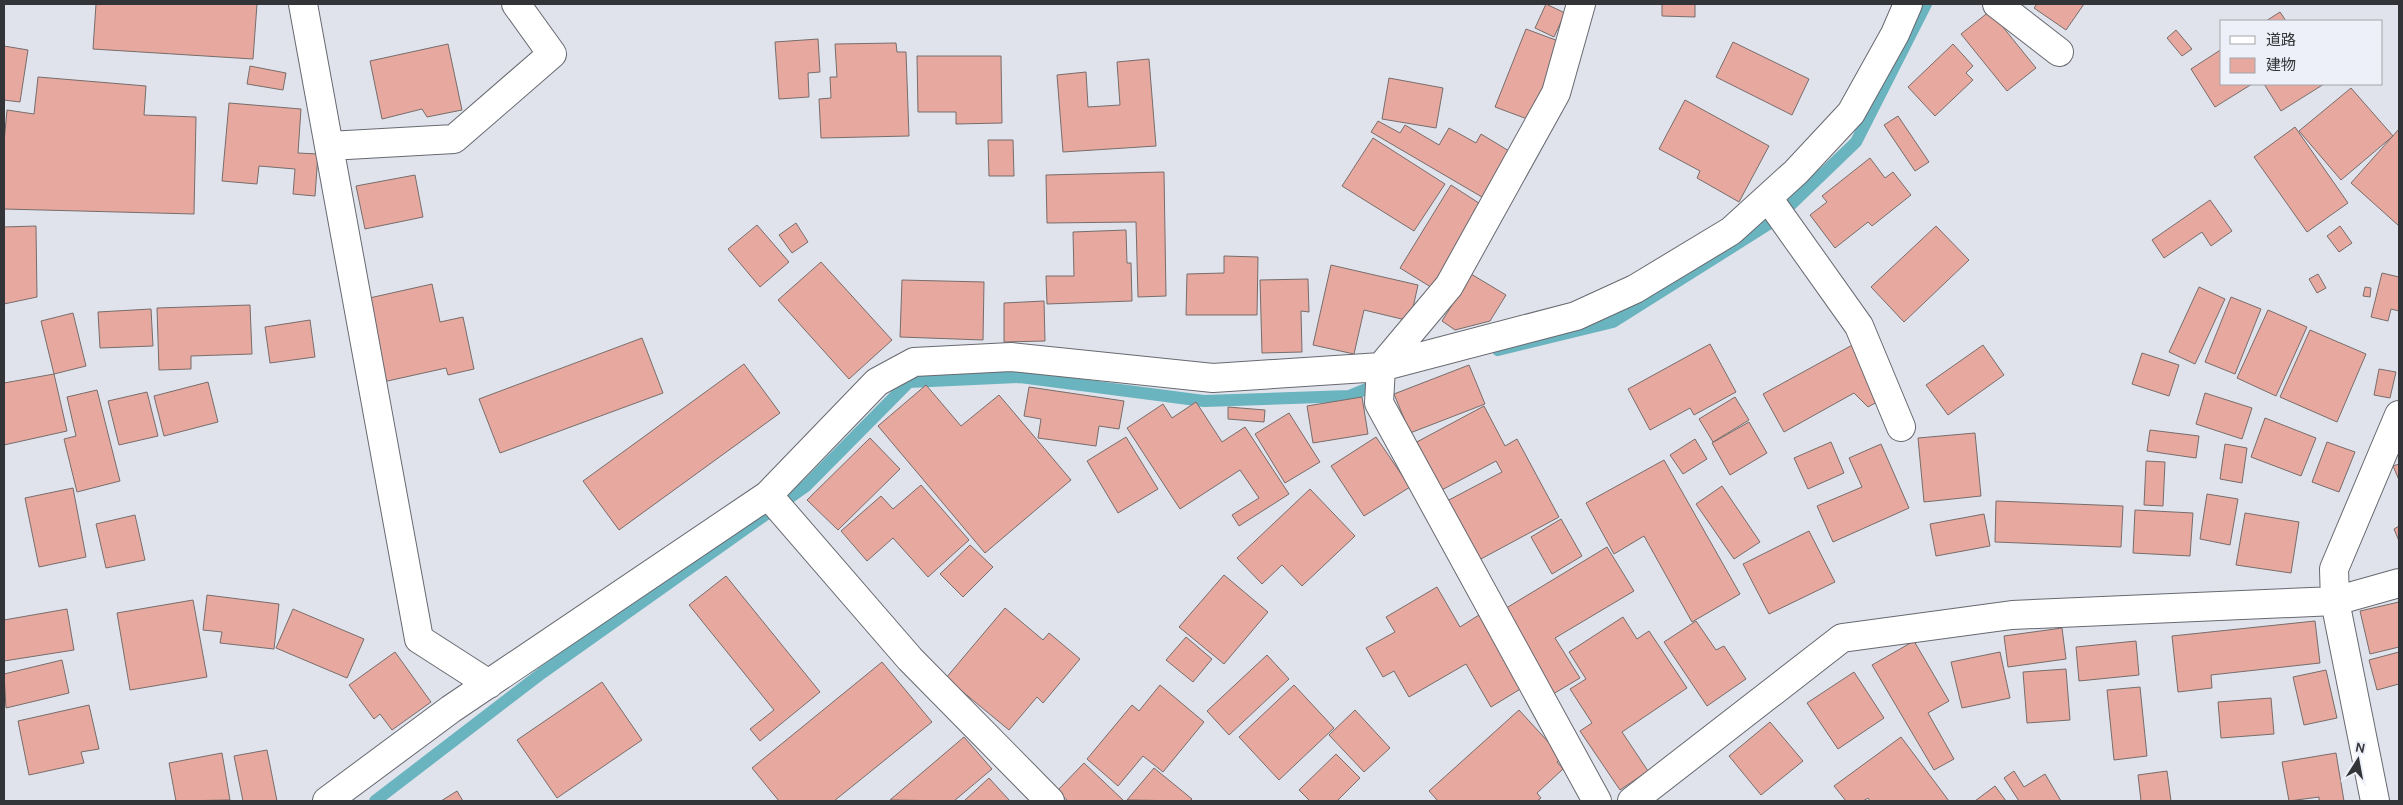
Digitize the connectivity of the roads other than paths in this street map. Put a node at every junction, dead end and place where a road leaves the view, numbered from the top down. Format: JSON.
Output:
{"nodes":[{"id":1,"x":303,"y":4,"type":"edge"},
{"id":2,"x":516,"y":4,"type":"edge"},
{"id":3,"x":1582,"y":4,"type":"edge"},
{"id":4,"x":1908,"y":4,"type":"edge"},
{"id":5,"x":1997,"y":4,"type":"edge"},
{"id":6,"x":2059,"y":52,"type":"dead end"},
{"id":7,"x":329,"y":146,"type":"junction"},
{"id":8,"x":1768,"y":198,"type":"junction"},
{"id":9,"x":1381,"y":366,"type":"junction"},
{"id":10,"x":2399,"y":415,"type":"edge"},
{"id":11,"x":1901,"y":427,"type":"dead end"},
{"id":12,"x":768,"y":496,"type":"junction"},
{"id":13,"x":2399,"y":583,"type":"edge"},
{"id":14,"x":2335,"y":601,"type":"junction"},
{"id":15,"x":489,"y":684,"type":"junction"},
{"id":16,"x":327,"y":801,"type":"edge"},
{"id":17,"x":1050,"y":801,"type":"edge"},
{"id":18,"x":1597,"y":801,"type":"edge"},
{"id":19,"x":1632,"y":801,"type":"edge"},
{"id":20,"x":2375,"y":801,"type":"edge"}],
"edges":[{"from":1,"to":7,"type":"street"},
{"from":2,"to":7,"type":"street"},
{"from":3,"to":9,"type":"street"},
{"from":4,"to":8,"type":"street"},
{"from":5,"to":6,"type":"street"},
{"from":7,"to":15,"type":"street"},
{"from":8,"to":9,"type":"street"},
{"from":8,"to":11,"type":"street"},
{"from":9,"to":12,"type":"street"},
{"from":9,"to":18,"type":"street"},
{"from":10,"to":14,"type":"street"},
{"from":12,"to":15,"type":"street"},
{"from":12,"to":17,"type":"street"},
{"from":13,"to":14,"type":"street"},
{"from":14,"to":19,"type":"street"},
{"from":14,"to":20,"type":"street"},
{"from":15,"to":16,"type":"street"}]}
